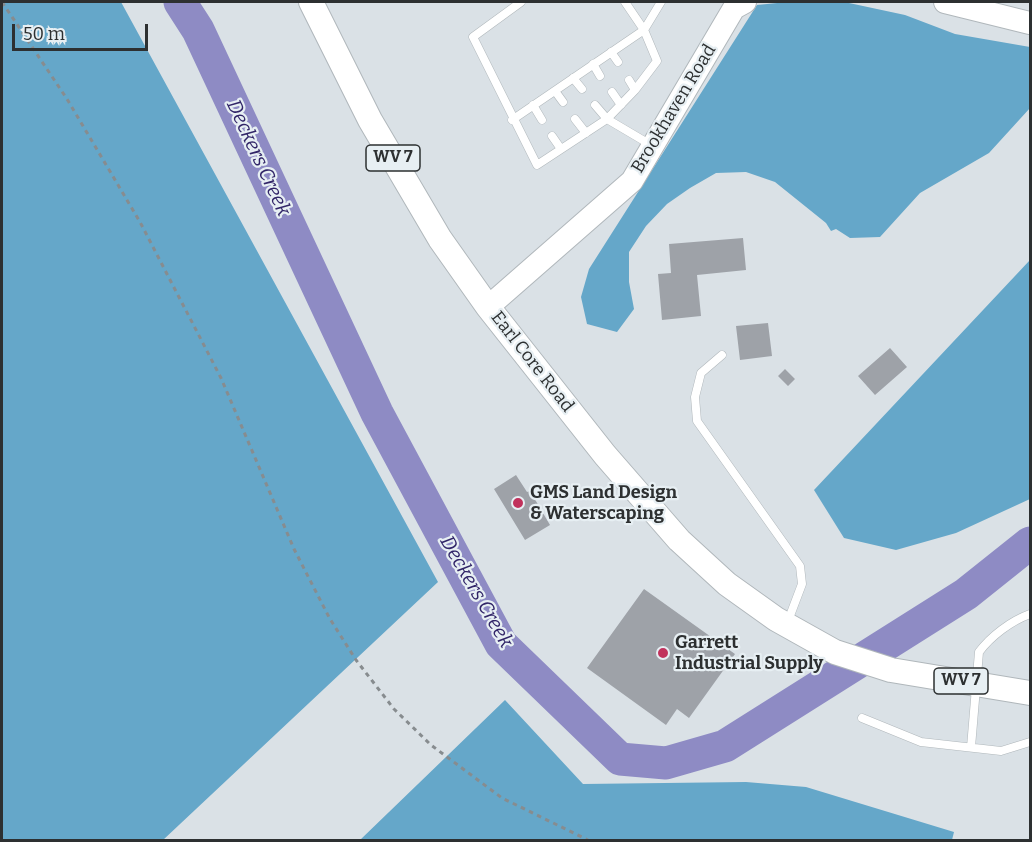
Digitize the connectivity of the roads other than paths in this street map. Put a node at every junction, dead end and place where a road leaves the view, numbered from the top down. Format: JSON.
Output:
{"nodes":[{"id":1,"x":311,"y":2,"type":"edge"},
{"id":2,"x":521,"y":2,"type":"edge"},
{"id":3,"x":625,"y":2,"type":"edge"},
{"id":4,"x":661,"y":2,"type":"edge"},
{"id":5,"x":945,"y":2,"type":"edge"},
{"id":6,"x":738,"y":4,"type":"edge"},
{"id":7,"x":1030,"y":23,"type":"edge"},
{"id":8,"x":644,"y":30,"type":"junction"},
{"id":9,"x":611,"y":52,"type":"junction"},
{"id":10,"x":618,"y":62,"type":"dead end"},
{"id":11,"x":593,"y":64,"type":"junction"},
{"id":12,"x":600,"y":76,"type":"dead end"},
{"id":13,"x":573,"y":78,"type":"junction"},
{"id":14,"x":629,"y":80,"type":"dead end"},
{"id":15,"x":582,"y":89,"type":"dead end"},
{"id":16,"x":635,"y":90,"type":"junction"},
{"id":17,"x":555,"y":91,"type":"junction"},
{"id":18,"x":612,"y":93,"type":"dead end"},
{"id":19,"x":563,"y":102,"type":"dead end"},
{"id":20,"x":533,"y":105,"type":"junction"},
{"id":21,"x":595,"y":105,"type":"dead end"},
{"id":22,"x":621,"y":105,"type":"junction"},
{"id":23,"x":575,"y":119,"type":"dead end"},
{"id":24,"x":607,"y":119,"type":"junction"},
{"id":25,"x":512,"y":120,"type":"junction"},
{"id":26,"x":542,"y":120,"type":"dead end"},
{"id":27,"x":586,"y":133,"type":"junction"},
{"id":28,"x":552,"y":136,"type":"dead end"},
{"id":29,"x":652,"y":146,"type":"junction"},
{"id":30,"x":561,"y":149,"type":"junction"},
{"id":31,"x":488,"y":307,"type":"junction"},
{"id":32,"x":722,"y":355,"type":"dead end"},
{"id":33,"x":1030,"y":614,"type":"edge"},
{"id":34,"x":786,"y":625,"type":"junction"},
{"id":35,"x":976,"y":684,"type":"junction"},
{"id":36,"x":1030,"y":693,"type":"edge"},
{"id":37,"x":862,"y":718,"type":"dead end"},
{"id":38,"x":1030,"y":742,"type":"edge"},
{"id":39,"x":971,"y":747,"type":"junction"}],
"edges":[{"from":1,"to":31,"type":"main road","name":"Earl Core Road","number":"WV 7"},
{"from":2,"to":25,"type":"lane"},
{"from":3,"to":8,"type":"lane"},
{"from":4,"to":8,"type":"lane"},
{"from":5,"to":7,"type":"street"},
{"from":6,"to":29,"type":"street","name":"Brookhaven Road"},
{"from":8,"to":9,"type":"lane"},
{"from":8,"to":16,"type":"lane"},
{"from":9,"to":10,"type":"lane"},
{"from":9,"to":11,"type":"lane"},
{"from":11,"to":12,"type":"lane"},
{"from":11,"to":13,"type":"lane"},
{"from":13,"to":15,"type":"lane"},
{"from":13,"to":17,"type":"lane"},
{"from":14,"to":16,"type":"lane"},
{"from":16,"to":22,"type":"lane"},
{"from":17,"to":19,"type":"lane"},
{"from":17,"to":20,"type":"lane"},
{"from":18,"to":22,"type":"lane"},
{"from":20,"to":25,"type":"lane"},
{"from":20,"to":26,"type":"lane"},
{"from":21,"to":24,"type":"lane"},
{"from":22,"to":24,"type":"lane"},
{"from":23,"to":27,"type":"lane"},
{"from":24,"to":27,"type":"lane"},
{"from":24,"to":29,"type":"lane"},
{"from":25,"to":30,"type":"lane"},
{"from":27,"to":30,"type":"lane"},
{"from":28,"to":30,"type":"lane"},
{"from":29,"to":31,"type":"street","name":"Brookhaven Road"},
{"from":31,"to":34,"type":"main road","name":"Earl Core Road","number":"WV 7"},
{"from":32,"to":34,"type":"lane"},
{"from":33,"to":35,"type":"lane"},
{"from":34,"to":35,"type":"main road","name":"Earl Core Road","number":"WV 7"},
{"from":35,"to":36,"type":"main road","number":"WV 7"},
{"from":35,"to":39,"type":"lane"},
{"from":37,"to":39,"type":"lane"},
{"from":38,"to":39,"type":"lane"}]}
